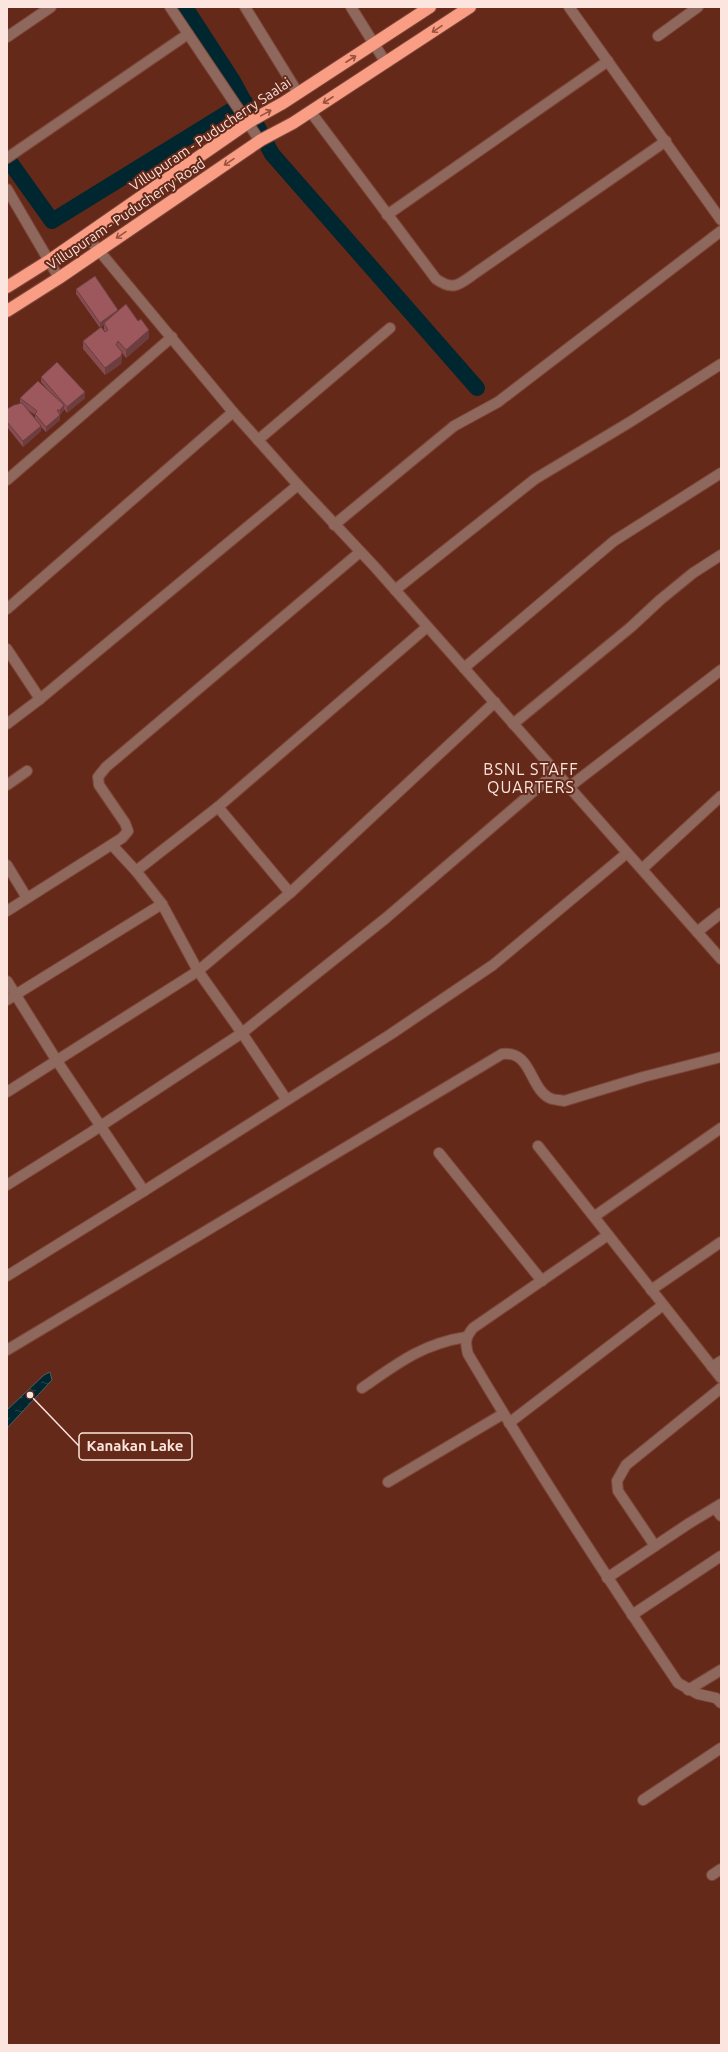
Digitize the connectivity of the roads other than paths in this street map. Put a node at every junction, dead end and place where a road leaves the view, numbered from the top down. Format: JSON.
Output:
{"nodes":[{"id":1,"x":52,"y":7,"type":"edge"},
{"id":2,"x":170,"y":7,"type":"edge"},
{"id":3,"x":245,"y":7,"type":"edge"},
{"id":4,"x":351,"y":7,"type":"edge"},
{"id":5,"x":430,"y":7,"type":"edge"},
{"id":6,"x":470,"y":7,"type":"edge"},
{"id":7,"x":569,"y":7,"type":"edge"},
{"id":8,"x":698,"y":7,"type":"edge"},
{"id":9,"x":188,"y":34,"type":"junction"},
{"id":10,"x":658,"y":36,"type":"dead end"},
{"id":11,"x":7,"y":37,"type":"edge"},
{"id":12,"x":373,"y":45,"type":"junction"},
{"id":13,"x":608,"y":61,"type":"junction"},
{"id":14,"x":386,"y":63,"type":"junction"},
{"id":15,"x":298,"y":93,"type":"junction"},
{"id":16,"x":310,"y":112,"type":"junction"},
{"id":17,"x":248,"y":123,"type":"junction"},
{"id":18,"x":260,"y":140,"type":"junction"},
{"id":19,"x":666,"y":141,"type":"junction"},
{"id":20,"x":7,"y":158,"type":"edge"},
{"id":21,"x":7,"y":189,"type":"edge"},
{"id":22,"x":388,"y":215,"type":"junction"},
{"id":23,"x":721,"y":220,"type":"edge"},
{"id":24,"x":721,"y":232,"type":"edge"},
{"id":25,"x":86,"y":235,"type":"junction"},
{"id":26,"x":99,"y":251,"type":"junction"},
{"id":27,"x":50,"y":260,"type":"junction"},
{"id":28,"x":59,"y":278,"type":"junction"},
{"id":29,"x":7,"y":287,"type":"edge"},
{"id":30,"x":7,"y":310,"type":"edge"},
{"id":31,"x":390,"y":328,"type":"dead end"},
{"id":32,"x":172,"y":337,"type":"junction"},
{"id":33,"x":721,"y":364,"type":"edge"},
{"id":34,"x":234,"y":412,"type":"junction"},
{"id":35,"x":258,"y":440,"type":"junction"},
{"id":36,"x":721,"y":473,"type":"edge"},
{"id":37,"x":7,"y":480,"type":"edge"},
{"id":38,"x":298,"y":485,"type":"junction"},
{"id":39,"x":334,"y":525,"type":"junction"},
{"id":40,"x":360,"y":552,"type":"junction"},
{"id":41,"x":721,"y":555,"type":"edge"},
{"id":42,"x":395,"y":590,"type":"junction"},
{"id":43,"x":7,"y":610,"type":"edge"},
{"id":44,"x":427,"y":627,"type":"junction"},
{"id":45,"x":7,"y":649,"type":"edge"},
{"id":46,"x":464,"y":668,"type":"junction"},
{"id":47,"x":721,"y":670,"type":"edge"},
{"id":48,"x":40,"y":699,"type":"junction"},
{"id":49,"x":495,"y":702,"type":"junction"},
{"id":50,"x":7,"y":724,"type":"edge"},
{"id":51,"x":513,"y":724,"type":"junction"},
{"id":52,"x":27,"y":771,"type":"dead end"},
{"id":53,"x":556,"y":772,"type":"junction"},
{"id":54,"x":7,"y":785,"type":"edge"},
{"id":55,"x":569,"y":787,"type":"junction"},
{"id":56,"x":721,"y":796,"type":"edge"},
{"id":57,"x":218,"y":807,"type":"junction"},
{"id":58,"x":112,"y":845,"type":"junction"},
{"id":59,"x":627,"y":853,"type":"junction"},
{"id":60,"x":7,"y":865,"type":"edge"},
{"id":61,"x":642,"y":869,"type":"junction"},
{"id":62,"x":136,"y":871,"type":"junction"},
{"id":63,"x":290,"y":893,"type":"junction"},
{"id":64,"x":27,"y":898,"type":"junction"},
{"id":65,"x":162,"y":904,"type":"junction"},
{"id":66,"x":7,"y":911,"type":"edge"},
{"id":67,"x":721,"y":913,"type":"edge"},
{"id":68,"x":697,"y":932,"type":"junction"},
{"id":69,"x":721,"y":959,"type":"edge"},
{"id":70,"x":198,"y":971,"type":"junction"},
{"id":71,"x":7,"y":981,"type":"edge"},
{"id":72,"x":16,"y":994,"type":"junction"},
{"id":73,"x":7,"y":1000,"type":"edge"},
{"id":74,"x":242,"y":1033,"type":"junction"},
{"id":75,"x":721,"y":1057,"type":"edge"},
{"id":76,"x":57,"y":1061,"type":"junction"},
{"id":77,"x":7,"y":1092,"type":"edge"},
{"id":78,"x":286,"y":1099,"type":"junction"},
{"id":79,"x":100,"y":1126,"type":"junction"},
{"id":80,"x":721,"y":1128,"type":"edge"},
{"id":81,"x":538,"y":1146,"type":"dead end"},
{"id":82,"x":440,"y":1153,"type":"dead end"},
{"id":83,"x":7,"y":1185,"type":"edge"},
{"id":84,"x":144,"y":1191,"type":"junction"},
{"id":85,"x":595,"y":1216,"type":"junction"},
{"id":86,"x":608,"y":1235,"type":"junction"},
{"id":87,"x":721,"y":1242,"type":"edge"},
{"id":88,"x":7,"y":1276,"type":"edge"},
{"id":89,"x":542,"y":1281,"type":"junction"},
{"id":90,"x":652,"y":1290,"type":"junction"},
{"id":91,"x":663,"y":1305,"type":"junction"},
{"id":92,"x":466,"y":1337,"type":"junction"},
{"id":93,"x":8,"y":1347,"type":"edge"},
{"id":94,"x":717,"y":1364,"type":"edge"},
{"id":95,"x":721,"y":1378,"type":"edge"},
{"id":96,"x":362,"y":1388,"type":"dead end"},
{"id":97,"x":721,"y":1388,"type":"edge"},
{"id":98,"x":506,"y":1419,"type":"junction"},
{"id":99,"x":388,"y":1482,"type":"dead end"},
{"id":100,"x":719,"y":1510,"type":"edge"},
{"id":101,"x":655,"y":1546,"type":"junction"},
{"id":102,"x":721,"y":1556,"type":"edge"},
{"id":103,"x":607,"y":1578,"type":"junction"},
{"id":104,"x":632,"y":1615,"type":"junction"},
{"id":105,"x":721,"y":1670,"type":"edge"},
{"id":106,"x":688,"y":1690,"type":"junction"},
{"id":107,"x":721,"y":1703,"type":"edge"},
{"id":108,"x":721,"y":1748,"type":"edge"},
{"id":109,"x":643,"y":1800,"type":"dead end"},
{"id":110,"x":721,"y":1869,"type":"edge"},
{"id":111,"x":712,"y":1875,"type":"dead end"}],
"edges":[{"from":1,"to":11,"type":"street"},
{"from":2,"to":9,"type":"street"},
{"from":3,"to":15,"type":"street"},
{"from":4,"to":12,"type":"street"},
{"from":5,"to":12,"type":"highway","name":"Villupuram - Puducherry Saalai"},
{"from":6,"to":14,"type":"highway","one_way":true},
{"from":7,"to":13,"type":"street"},
{"from":8,"to":10,"type":"street"},
{"from":9,"to":17,"type":"street"},
{"from":9,"to":20,"type":"street"},
{"from":12,"to":14,"type":"street"},
{"from":15,"to":12,"type":"highway","name":"Villupuram - Puducherry Saalai","one_way":true},
{"from":13,"to":19,"type":"street"},
{"from":13,"to":22,"type":"street"},
{"from":14,"to":16,"type":"highway","one_way":true},
{"from":17,"to":15,"type":"highway","name":"Villupuram - Puducherry Saalai","one_way":true},
{"from":16,"to":18,"type":"highway"},
{"from":16,"to":22,"type":"street"},
{"from":17,"to":18,"type":"street"},
{"from":17,"to":25,"type":"highway","name":"Villupuram - Puducherry Saalai"},
{"from":18,"to":26,"type":"highway","name":"Villupuram - Puducherry Road","one_way":true},
{"from":19,"to":22,"type":"street"},
{"from":19,"to":23,"type":"street"},
{"from":21,"to":27,"type":"street"},
{"from":24,"to":39,"type":"street"},
{"from":25,"to":26,"type":"street"},
{"from":25,"to":27,"type":"highway","name":"Villupuram - Puducherry Saalai"},
{"from":26,"to":28,"type":"highway","name":"Villupuram - Puducherry Road"},
{"from":26,"to":32,"type":"street"},
{"from":27,"to":28,"type":"street"},
{"from":27,"to":29,"type":"highway","name":"Villupuram - Puducherry Saalai"},
{"from":28,"to":30,"type":"highway","name":"Villupuram - Puducherry Road"},
{"from":31,"to":35,"type":"street"},
{"from":32,"to":34,"type":"street"},
{"from":32,"to":37,"type":"street"},
{"from":33,"to":42,"type":"street"},
{"from":34,"to":35,"type":"street"},
{"from":34,"to":43,"type":"street"},
{"from":35,"to":38,"type":"street"},
{"from":36,"to":46,"type":"street"},
{"from":38,"to":39,"type":"street"},
{"from":38,"to":48,"type":"street"},
{"from":39,"to":40,"type":"street"},
{"from":40,"to":42,"type":"street"},
{"from":40,"to":58,"type":"street"},
{"from":41,"to":51,"type":"street"},
{"from":42,"to":44,"type":"street"},
{"from":44,"to":46,"type":"street"},
{"from":44,"to":57,"type":"street"},
{"from":45,"to":48,"type":"street"},
{"from":46,"to":49,"type":"street"},
{"from":47,"to":55,"type":"street"},
{"from":48,"to":50,"type":"street"},
{"from":49,"to":51,"type":"street"},
{"from":49,"to":63,"type":"street"},
{"from":51,"to":53,"type":"street"},
{"from":52,"to":54,"type":"street"},
{"from":53,"to":55,"type":"street"},
{"from":53,"to":74,"type":"street"},
{"from":55,"to":59,"type":"street"},
{"from":56,"to":61,"type":"street"},
{"from":57,"to":62,"type":"street"},
{"from":57,"to":63,"type":"street"},
{"from":58,"to":62,"type":"street"},
{"from":58,"to":64,"type":"street"},
{"from":59,"to":61,"type":"street"},
{"from":59,"to":78,"type":"street"},
{"from":60,"to":64,"type":"street"},
{"from":61,"to":68,"type":"street"},
{"from":62,"to":65,"type":"street"},
{"from":63,"to":70,"type":"street"},
{"from":64,"to":66,"type":"street"},
{"from":65,"to":70,"type":"street"},
{"from":65,"to":72,"type":"street"},
{"from":67,"to":68,"type":"street"},
{"from":68,"to":69,"type":"street"},
{"from":70,"to":74,"type":"street"},
{"from":70,"to":76,"type":"street"},
{"from":71,"to":72,"type":"street"},
{"from":72,"to":73,"type":"street"},
{"from":72,"to":76,"type":"street"},
{"from":74,"to":78,"type":"street"},
{"from":74,"to":79,"type":"street"},
{"from":75,"to":93,"type":"street"},
{"from":76,"to":77,"type":"street"},
{"from":76,"to":79,"type":"street"},
{"from":78,"to":84,"type":"street"},
{"from":79,"to":83,"type":"street"},
{"from":79,"to":84,"type":"street"},
{"from":80,"to":85,"type":"street"},
{"from":81,"to":85,"type":"street"},
{"from":82,"to":89,"type":"street"},
{"from":84,"to":88,"type":"street"},
{"from":85,"to":86,"type":"street"},
{"from":86,"to":89,"type":"street"},
{"from":86,"to":90,"type":"street"},
{"from":87,"to":90,"type":"street"},
{"from":89,"to":92,"type":"street"},
{"from":90,"to":91,"type":"street"},
{"from":91,"to":94,"type":"street"},
{"from":91,"to":98,"type":"street"},
{"from":92,"to":96,"type":"street"},
{"from":92,"to":98,"type":"street"},
{"from":94,"to":95,"type":"street"},
{"from":97,"to":101,"type":"street"},
{"from":98,"to":99,"type":"street"},
{"from":98,"to":103,"type":"street"},
{"from":100,"to":101,"type":"street"},
{"from":101,"to":103,"type":"street"},
{"from":102,"to":104,"type":"street"},
{"from":103,"to":104,"type":"street"},
{"from":104,"to":106,"type":"street"},
{"from":105,"to":106,"type":"street"},
{"from":106,"to":107,"type":"street"},
{"from":108,"to":109,"type":"street"},
{"from":110,"to":111,"type":"street"}]}
